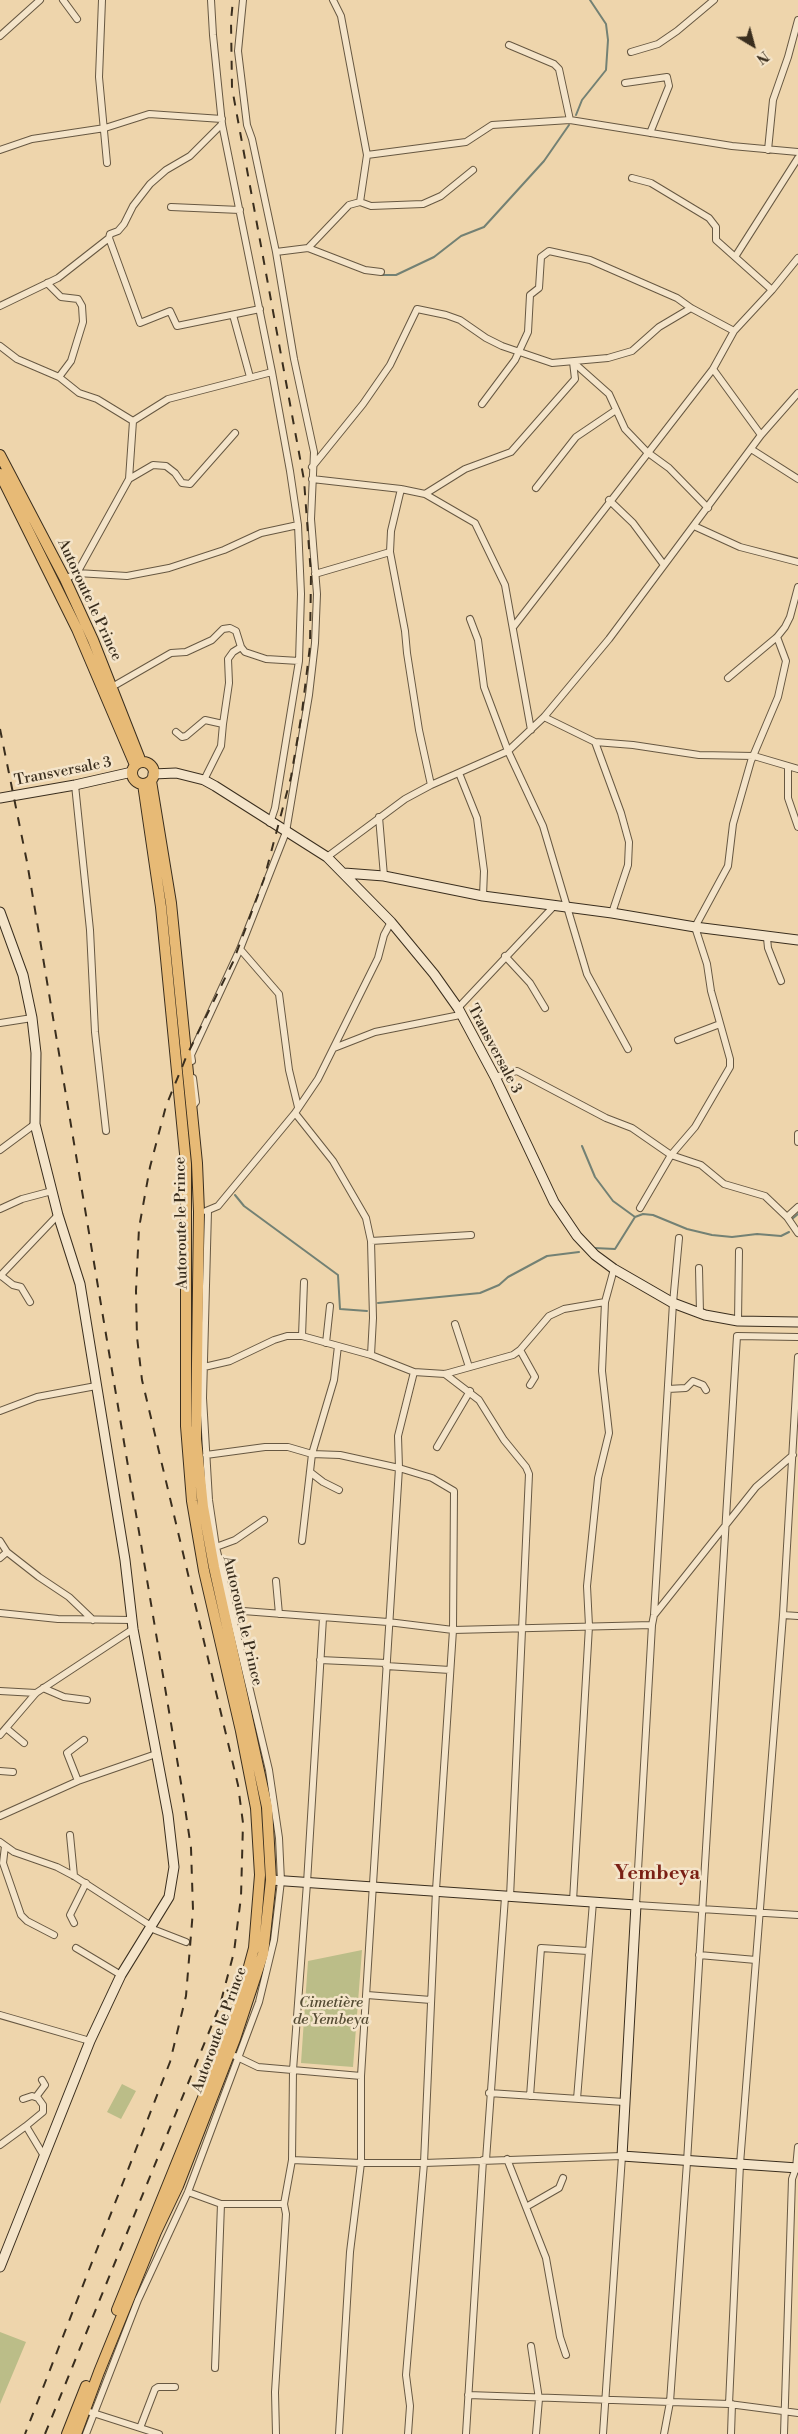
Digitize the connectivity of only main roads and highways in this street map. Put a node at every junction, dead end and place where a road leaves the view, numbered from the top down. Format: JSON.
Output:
{"nodes":[{"id":1,"x":0,"y":455,"type":"edge"},
{"id":2,"x":0,"y":474,"type":"edge"},
{"id":3,"x":136,"y":767,"type":"junction"},
{"id":4,"x":149,"y":780,"type":"junction"},
{"id":5,"x":67,"y":2434,"type":"edge"},
{"id":6,"x":76,"y":2434,"type":"edge"}],
"edges":[{"from":1,"to":3,"type":"main road","name":"Autoroute le Prince"},
{"from":2,"to":3,"type":"main road","name":"Autoroute le Prince"},
{"from":3,"to":4,"type":"main road"},
{"from":3,"to":4,"type":"main road"},
{"from":4,"to":5,"type":"main road","name":"Autoroute le Prince"},
{"from":4,"to":6,"type":"main road","name":"Autoroute le Prince"}]}
